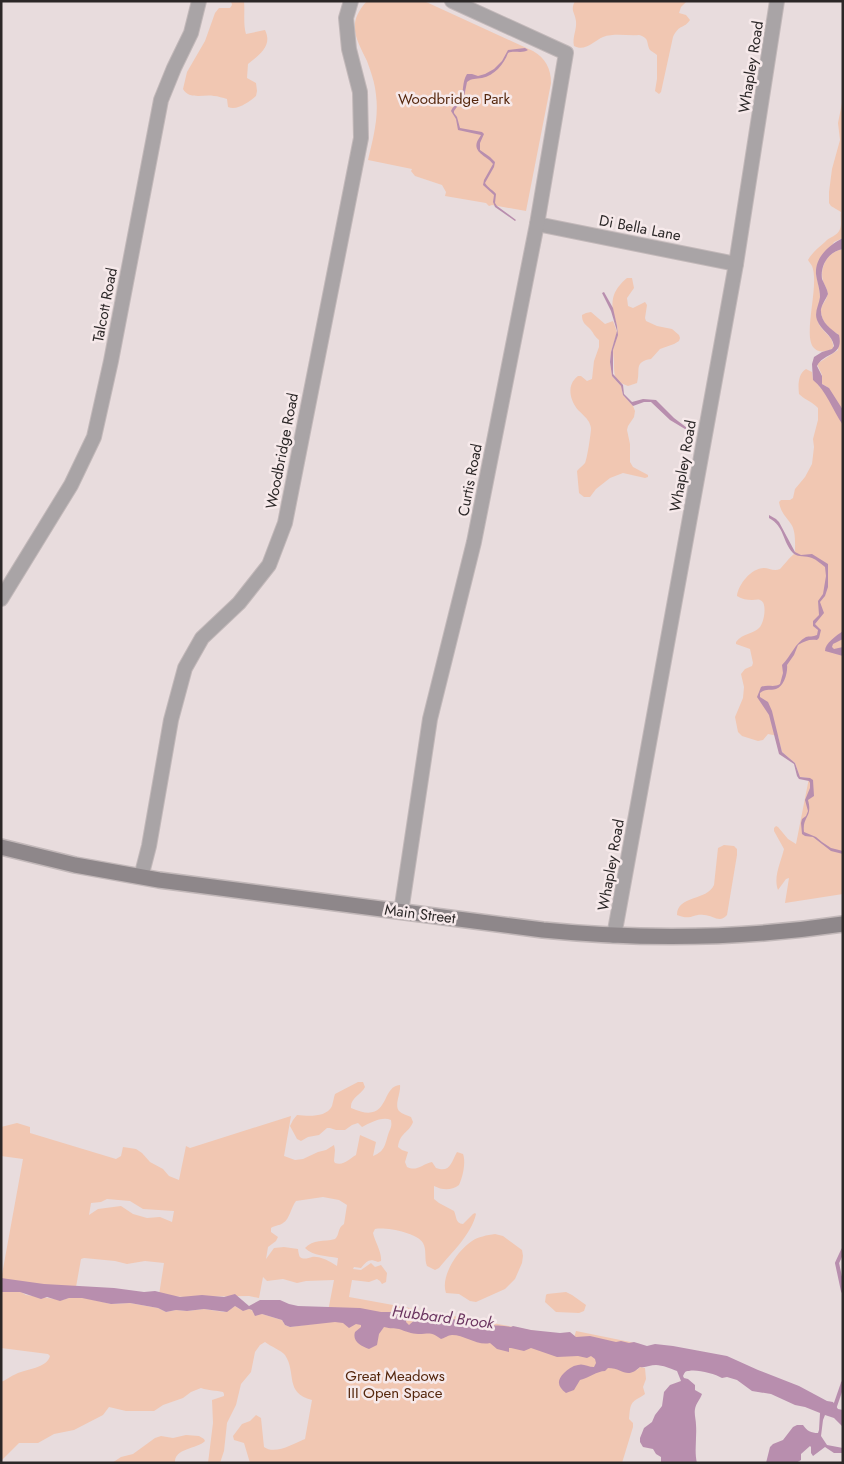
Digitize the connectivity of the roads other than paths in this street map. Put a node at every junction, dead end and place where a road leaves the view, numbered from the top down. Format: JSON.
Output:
{"nodes":[{"id":1,"x":199,"y":1,"type":"edge"},
{"id":2,"x":351,"y":1,"type":"edge"},
{"id":3,"x":452,"y":1,"type":"edge"},
{"id":4,"x":778,"y":1,"type":"edge"},
{"id":5,"x":537,"y":224,"type":"junction"},
{"id":6,"x":736,"y":264,"type":"junction"},
{"id":7,"x":1,"y":599,"type":"edge"},
{"id":8,"x":1,"y":847,"type":"edge"},
{"id":9,"x":141,"y":877,"type":"junction"},
{"id":10,"x":401,"y":912,"type":"junction"},
{"id":11,"x":843,"y":924,"type":"edge"},
{"id":12,"x":614,"y":936,"type":"junction"}],
"edges":[{"from":1,"to":7,"type":"street","name":"Talcott Road"},
{"from":2,"to":9,"type":"street","name":"Woodbridge Road"},
{"from":3,"to":5,"type":"street","name":"Curtis Road"},
{"from":4,"to":6,"type":"street","name":"Whapley Road"},
{"from":5,"to":6,"type":"street","name":"Di Bella Lane"},
{"from":5,"to":10,"type":"street","name":"Curtis Road"},
{"from":6,"to":12,"type":"street","name":"Whapley Road"},
{"from":8,"to":9,"type":"main road","name":"Main Street"},
{"from":9,"to":10,"type":"main road","name":"Main Street"},
{"from":10,"to":12,"type":"main road","name":"Main Street"},
{"from":11,"to":12,"type":"main road","name":"Main Street"}]}
